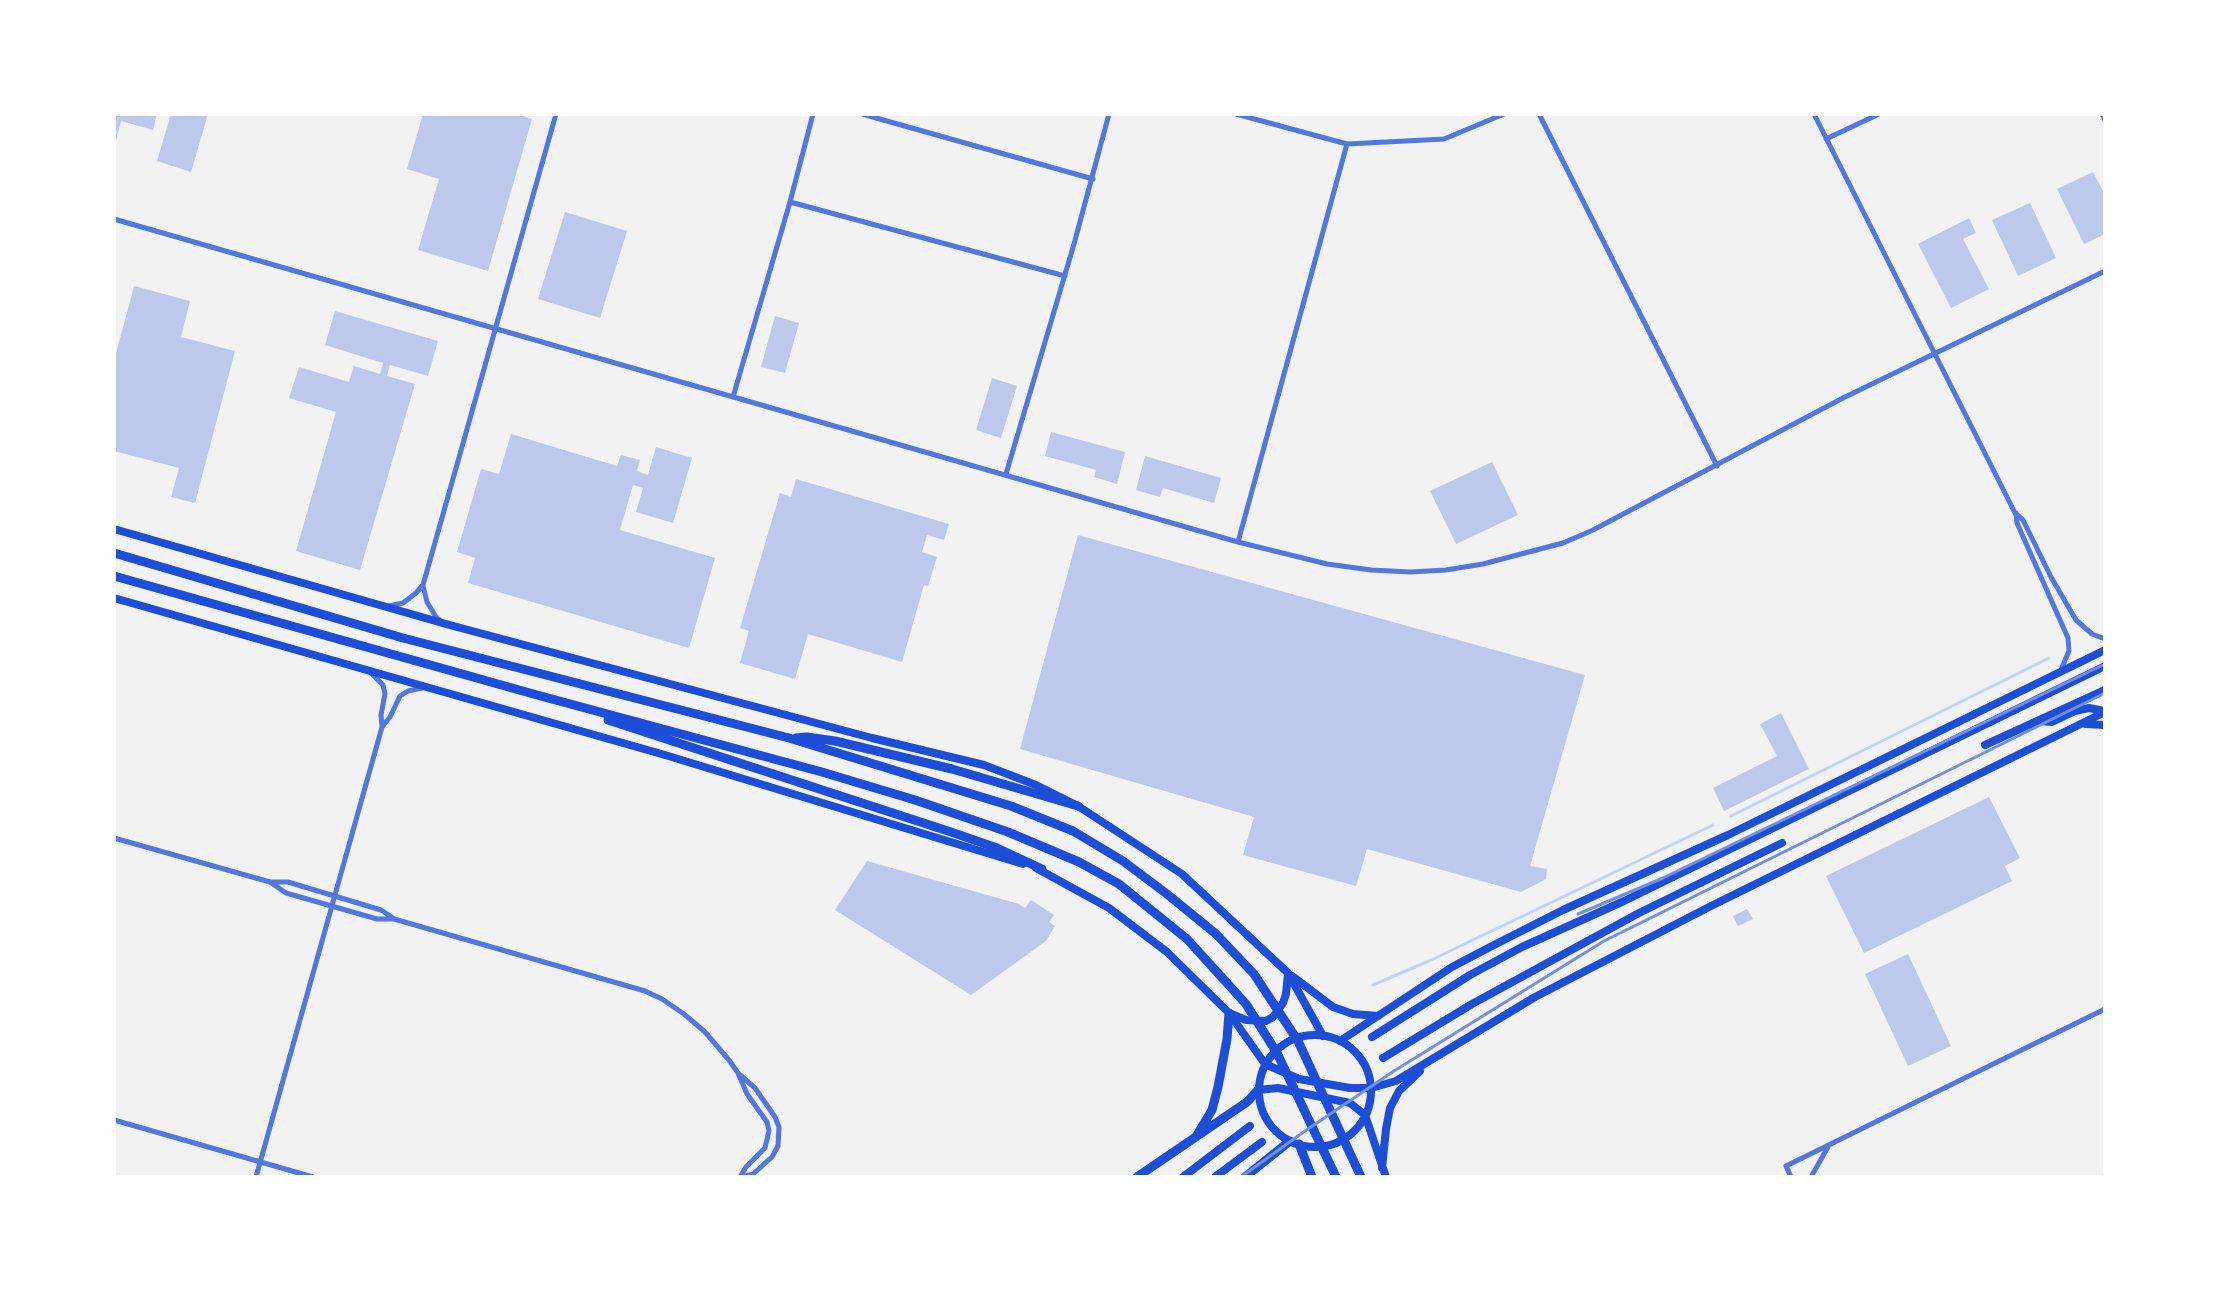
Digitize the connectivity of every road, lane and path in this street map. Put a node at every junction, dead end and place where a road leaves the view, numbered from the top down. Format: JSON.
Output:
{"nodes":[{"id":1,"x":556,"y":114,"type":"edge"},
{"id":2,"x":813,"y":114,"type":"edge"},
{"id":3,"x":862,"y":114,"type":"edge"},
{"id":4,"x":1109,"y":114,"type":"edge"},
{"id":5,"x":1236,"y":114,"type":"edge"},
{"id":6,"x":1504,"y":114,"type":"edge"},
{"id":7,"x":1539,"y":114,"type":"edge"},
{"id":8,"x":1814,"y":114,"type":"edge"},
{"id":9,"x":1879,"y":114,"type":"edge"},
{"id":10,"x":2102,"y":114,"type":"edge"},
{"id":11,"x":2105,"y":120,"type":"edge"},
{"id":12,"x":1826,"y":139,"type":"junction"},
{"id":13,"x":1347,"y":144,"type":"junction"},
{"id":14,"x":1093,"y":179,"type":"junction"},
{"id":15,"x":790,"y":202,"type":"junction"},
{"id":16,"x":114,"y":219,"type":"edge"},
{"id":17,"x":2105,"y":271,"type":"edge"},
{"id":18,"x":1065,"y":276,"type":"junction"},
{"id":19,"x":495,"y":327,"type":"junction"},
{"id":20,"x":1936,"y":355,"type":"junction"},
{"id":21,"x":733,"y":397,"type":"junction"},
{"id":22,"x":1717,"y":466,"type":"junction"},
{"id":23,"x":1006,"y":474,"type":"junction"},
{"id":24,"x":2015,"y":513,"type":"junction"},
{"id":25,"x":114,"y":529,"type":"edge"},
{"id":26,"x":1238,"y":542,"type":"junction"},
{"id":27,"x":114,"y":553,"type":"edge"},
{"id":28,"x":114,"y":576,"type":"edge"},
{"id":29,"x":423,"y":585,"type":"junction"},
{"id":30,"x":114,"y":598,"type":"edge"},
{"id":31,"x":384,"y":607,"type":"junction"},
{"id":32,"x":446,"y":624,"type":"junction"},
{"id":33,"x":2105,"y":639,"type":"edge"},
{"id":34,"x":2105,"y":650,"type":"edge"},
{"id":35,"x":2105,"y":666,"type":"edge"},
{"id":36,"x":364,"y":669,"type":"junction"},
{"id":37,"x":2055,"y":676,"type":"junction"},
{"id":38,"x":427,"y":687,"type":"junction"},
{"id":39,"x":2105,"y":690,"type":"edge"},
{"id":40,"x":537,"y":695,"type":"junction"},
{"id":41,"x":2105,"y":711,"type":"edge"},
{"id":42,"x":2037,"y":721,"type":"junction"},
{"id":43,"x":2105,"y":725,"type":"edge"},
{"id":44,"x":2076,"y":726,"type":"junction"},
{"id":45,"x":382,"y":727,"type":"junction"},
{"id":46,"x":789,"y":738,"type":"junction"},
{"id":47,"x":1985,"y":745,"type":"dead end"},
{"id":48,"x":1078,"y":806,"type":"junction"},
{"id":49,"x":114,"y":838,"type":"edge"},
{"id":50,"x":1782,"y":843,"type":"dead end"},
{"id":51,"x":1042,"y":869,"type":"junction"},
{"id":52,"x":270,"y":882,"type":"junction"},
{"id":53,"x":334,"y":896,"type":"junction"},
{"id":54,"x":331,"y":906,"type":"junction"},
{"id":55,"x":394,"y":919,"type":"junction"},
{"id":56,"x":1288,"y":973,"type":"junction"},
{"id":57,"x":2105,"y":1009,"type":"edge"},
{"id":58,"x":1229,"y":1013,"type":"junction"},
{"id":59,"x":1378,"y":1016,"type":"junction"},
{"id":60,"x":1323,"y":1036,"type":"junction"},
{"id":61,"x":1372,"y":1037,"type":"dead end"},
{"id":62,"x":1340,"y":1041,"type":"junction"},
{"id":63,"x":1442,"y":1052,"type":"junction"},
{"id":64,"x":1383,"y":1058,"type":"dead end"},
{"id":65,"x":1265,"y":1064,"type":"junction"},
{"id":66,"x":738,"y":1073,"type":"junction"},
{"id":67,"x":1371,"y":1088,"type":"junction"},
{"id":68,"x":1258,"y":1090,"type":"junction"},
{"id":69,"x":1365,"y":1115,"type":"junction"},
{"id":70,"x":114,"y":1120,"type":"edge"},
{"id":71,"x":1250,"y":1126,"type":"dead end"},
{"id":72,"x":1196,"y":1138,"type":"junction"},
{"id":73,"x":1262,"y":1142,"type":"dead end"},
{"id":74,"x":1294,"y":1143,"type":"junction"},
{"id":75,"x":1828,"y":1146,"type":"junction"},
{"id":76,"x":260,"y":1161,"type":"junction"},
{"id":77,"x":1384,"y":1173,"type":"edge"},
{"id":78,"x":256,"y":1177,"type":"edge"},
{"id":79,"x":313,"y":1177,"type":"edge"},
{"id":80,"x":742,"y":1177,"type":"edge"},
{"id":81,"x":1137,"y":1177,"type":"edge"},
{"id":82,"x":1183,"y":1177,"type":"edge"},
{"id":83,"x":1215,"y":1177,"type":"edge"},
{"id":84,"x":1245,"y":1177,"type":"edge"},
{"id":85,"x":1312,"y":1177,"type":"edge"},
{"id":86,"x":1336,"y":1177,"type":"edge"},
{"id":87,"x":1361,"y":1177,"type":"edge"},
{"id":88,"x":1791,"y":1177,"type":"edge"},
{"id":89,"x":1811,"y":1177,"type":"edge"}],
"edges":[{"from":1,"to":19,"type":"street"},
{"from":2,"to":15,"type":"street"},
{"from":3,"to":14,"type":"street"},
{"from":4,"to":14,"type":"street"},
{"from":5,"to":13,"type":"street"},
{"from":6,"to":13,"type":"street"},
{"from":7,"to":22,"type":"street"},
{"from":8,"to":12,"type":"street"},
{"from":9,"to":12,"type":"street"},
{"from":10,"to":11,"type":"street"},
{"from":12,"to":20,"type":"street"},
{"from":13,"to":26,"type":"street"},
{"from":14,"to":18,"type":"street"},
{"from":15,"to":18,"type":"street"},
{"from":15,"to":21,"type":"street"},
{"from":16,"to":19,"type":"street"},
{"from":17,"to":20,"type":"street"},
{"from":18,"to":23,"type":"street"},
{"from":19,"to":21,"type":"street"},
{"from":19,"to":29,"type":"street"},
{"from":20,"to":22,"type":"street"},
{"from":20,"to":24,"type":"street"},
{"from":21,"to":23,"type":"street"},
{"from":22,"to":26,"type":"street"},
{"from":23,"to":26,"type":"street"},
{"from":24,"to":33,"type":"street"},
{"from":24,"to":37,"type":"street"},
{"from":25,"to":31,"type":"main road"},
{"from":27,"to":46,"type":"highway"},
{"from":28,"to":40,"type":"highway"},
{"from":29,"to":31,"type":"street"},
{"from":29,"to":32,"type":"street"},
{"from":30,"to":36,"type":"main road"},
{"from":31,"to":32,"type":"main road"},
{"from":32,"to":48,"type":"main road"},
{"from":34,"to":37,"type":"main road"},
{"from":35,"to":61,"type":"main road"},
{"from":36,"to":38,"type":"main road"},
{"from":36,"to":45,"type":"street"},
{"from":37,"to":59,"type":"main road"},
{"from":38,"to":45,"type":"street"},
{"from":38,"to":51,"type":"main road"},
{"from":39,"to":42,"type":"main road"},
{"from":40,"to":51,"type":"highway"},
{"from":40,"to":86,"type":"highway"},
{"from":41,"to":42,"type":"main road"},
{"from":41,"to":44,"type":"main road"},
{"from":42,"to":47,"type":"main road"},
{"from":43,"to":44,"type":"main road"},
{"from":44,"to":63,"type":"main road"},
{"from":45,"to":53,"type":"street"},
{"from":46,"to":48,"type":"highway"},
{"from":46,"to":87,"type":"highway"},
{"from":48,"to":56,"type":"main road"},
{"from":49,"to":52,"type":"street"},
{"from":50,"to":64,"type":"main road"},
{"from":51,"to":58,"type":"main road"},
{"from":52,"to":53,"type":"street"},
{"from":52,"to":54,"type":"street"},
{"from":53,"to":54,"type":"street"},
{"from":53,"to":55,"type":"street"},
{"from":54,"to":55,"type":"street"},
{"from":54,"to":76,"type":"street"},
{"from":55,"to":66,"type":"street"},
{"from":56,"to":58,"type":"main road"},
{"from":56,"to":59,"type":"main road"},
{"from":56,"to":60,"type":"main road"},
{"from":57,"to":75,"type":"street"},
{"from":58,"to":65,"type":"main road"},
{"from":58,"to":72,"type":"highway"},
{"from":59,"to":62,"type":"main road"},
{"from":60,"to":62,"type":"main road"},
{"from":60,"to":65,"type":"main road"},
{"from":62,"to":67,"type":"main road"},
{"from":63,"to":67,"type":"main road"},
{"from":63,"to":77,"type":"main road"},
{"from":65,"to":67,"type":"main road"},
{"from":65,"to":68,"type":"main road"},
{"from":66,"to":80,"type":"street"},
{"from":66,"to":80,"type":"street"},
{"from":67,"to":69,"type":"main road"},
{"from":68,"to":69,"type":"main road"},
{"from":68,"to":72,"type":"highway"},
{"from":68,"to":74,"type":"main road"},
{"from":69,"to":74,"type":"main road"},
{"from":69,"to":77,"type":"main road"},
{"from":70,"to":76,"type":"street"},
{"from":71,"to":82,"type":"main road"},
{"from":72,"to":81,"type":"highway"},
{"from":73,"to":83,"type":"main road"},
{"from":74,"to":84,"type":"highway"},
{"from":74,"to":85,"type":"highway"},
{"from":75,"to":88,"type":"street"},
{"from":75,"to":89,"type":"street"},
{"from":76,"to":78,"type":"street"},
{"from":76,"to":79,"type":"street"}]}
